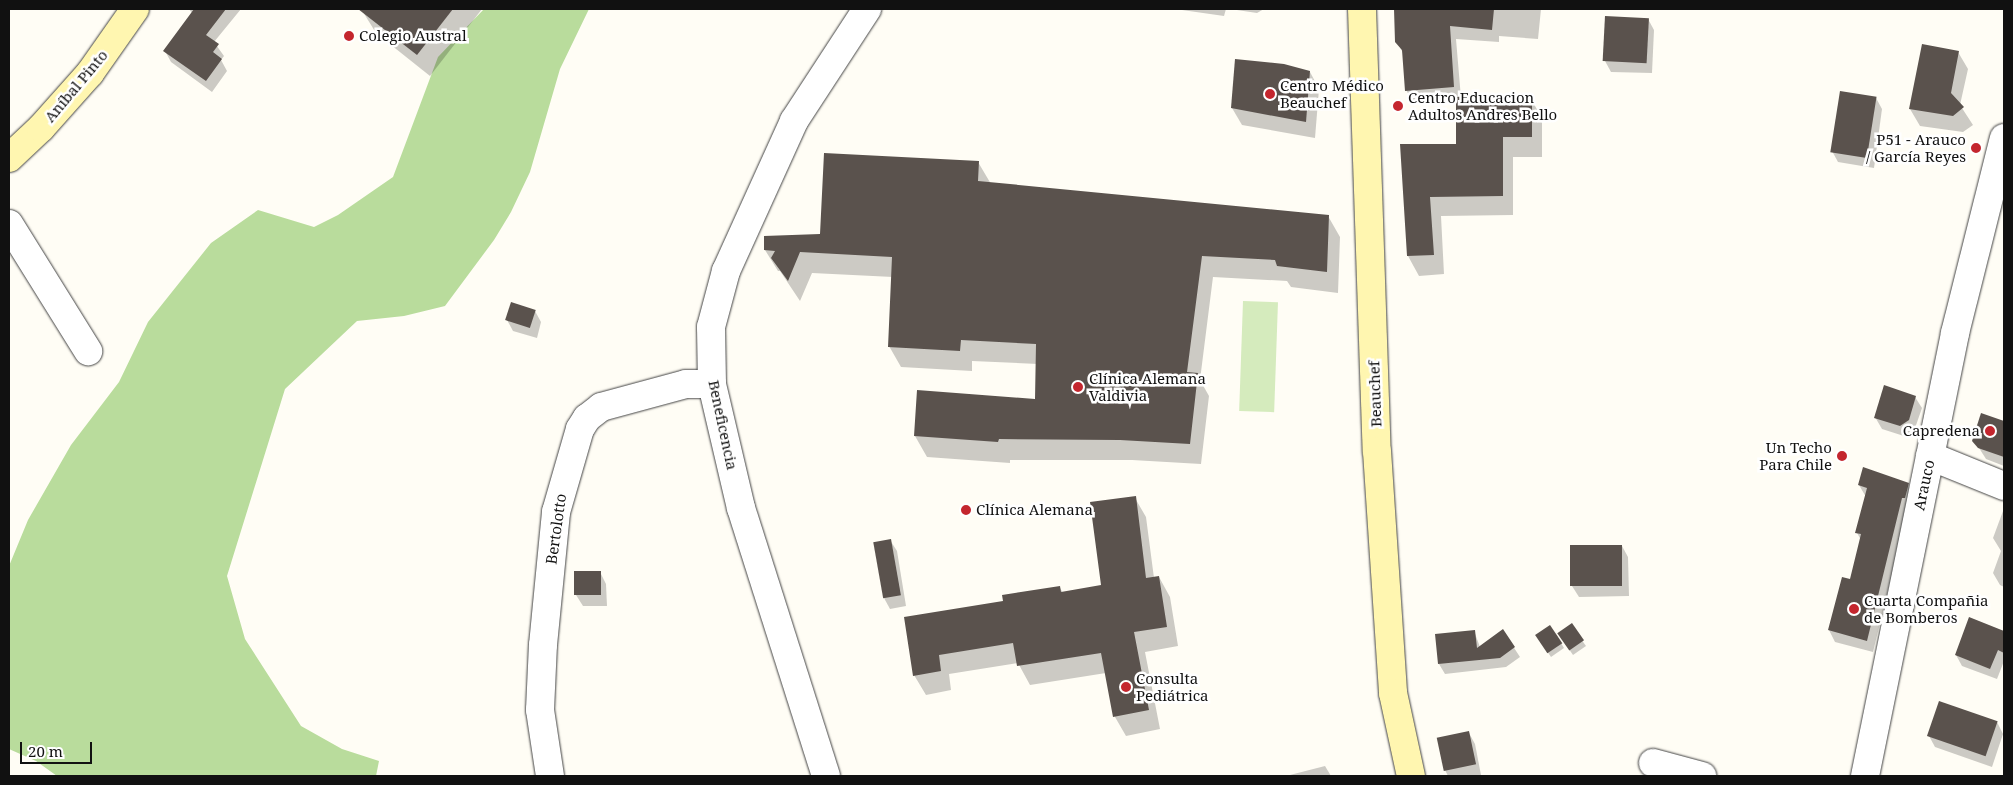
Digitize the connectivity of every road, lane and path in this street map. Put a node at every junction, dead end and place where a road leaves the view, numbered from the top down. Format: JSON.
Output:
{"nodes":[{"id":1,"x":135,"y":9,"type":"edge"},
{"id":2,"x":867,"y":9,"type":"edge"},
{"id":3,"x":1362,"y":9,"type":"edge"},
{"id":4,"x":2004,"y":138,"type":"edge"},
{"id":5,"x":9,"y":158,"type":"edge"},
{"id":6,"x":9,"y":224,"type":"edge"},
{"id":7,"x":88,"y":351,"type":"dead end"},
{"id":8,"x":712,"y":384,"type":"junction"},
{"id":9,"x":1930,"y":456,"type":"junction"},
{"id":10,"x":2004,"y":486,"type":"edge"},
{"id":11,"x":1653,"y":763,"type":"dead end"},
{"id":12,"x":550,"y":776,"type":"edge"},
{"id":13,"x":826,"y":776,"type":"edge"},
{"id":14,"x":1411,"y":776,"type":"edge"},
{"id":15,"x":1702,"y":776,"type":"edge"},
{"id":16,"x":1864,"y":776,"type":"edge"}],
"edges":[{"from":1,"to":5,"type":"main road","name":"Aníbal Pinto"},
{"from":2,"to":8,"type":"street","name":"Beneficencia"},
{"from":3,"to":14,"type":"main road","name":"Beauchef"},
{"from":4,"to":9,"type":"street","name":"Arauco"},
{"from":6,"to":7,"type":"street"},
{"from":8,"to":12,"type":"street","name":"Bertolotto"},
{"from":8,"to":13,"type":"street","name":"Beneficencia"},
{"from":9,"to":10,"type":"street"},
{"from":9,"to":16,"type":"street","name":"Arauco"},
{"from":11,"to":15,"type":"street"}]}
